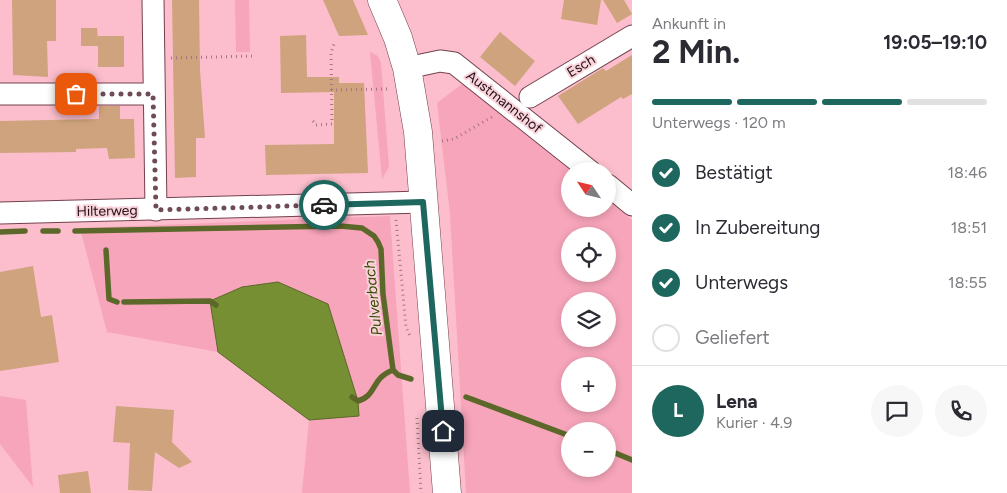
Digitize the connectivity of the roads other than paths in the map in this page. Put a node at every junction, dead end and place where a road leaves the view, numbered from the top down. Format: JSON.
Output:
{"nodes":[{"id":1,"x":153,"y":0,"type":"edge"},
{"id":2,"x":382,"y":0,"type":"edge"},
{"id":3,"x":632,"y":36,"type":"edge"},
{"id":4,"x":407,"y":68,"type":"junction"},
{"id":5,"x":0,"y":94,"type":"edge"},
{"id":6,"x":153,"y":94,"type":"junction"},
{"id":7,"x":530,"y":96,"type":"dead end"},
{"id":8,"x":579,"y":162,"type":"edge"},
{"id":9,"x":616,"y":192,"type":"edge"},
{"id":10,"x":423,"y":202,"type":"junction"},
{"id":11,"x":632,"y":205,"type":"edge"},
{"id":12,"x":156,"y":210,"type":"junction"},
{"id":13,"x":0,"y":213,"type":"edge"},
{"id":14,"x":448,"y":493,"type":"edge"}],
"edges":[{"from":1,"to":6,"type":"street"},
{"from":2,"to":4,"type":"main road"},
{"from":3,"to":7,"type":"street","name":"Esch"},
{"from":4,"to":8,"type":"street","name":"Austmannshof"},
{"from":4,"to":10,"type":"main road"},
{"from":5,"to":6,"type":"street"},
{"from":6,"to":12,"type":"street"},
{"from":9,"to":11,"type":"street"},
{"from":10,"to":12,"type":"street","name":"Hilterweg"},
{"from":10,"to":14,"type":"main road"},
{"from":12,"to":13,"type":"street","name":"Hilterweg"}]}
